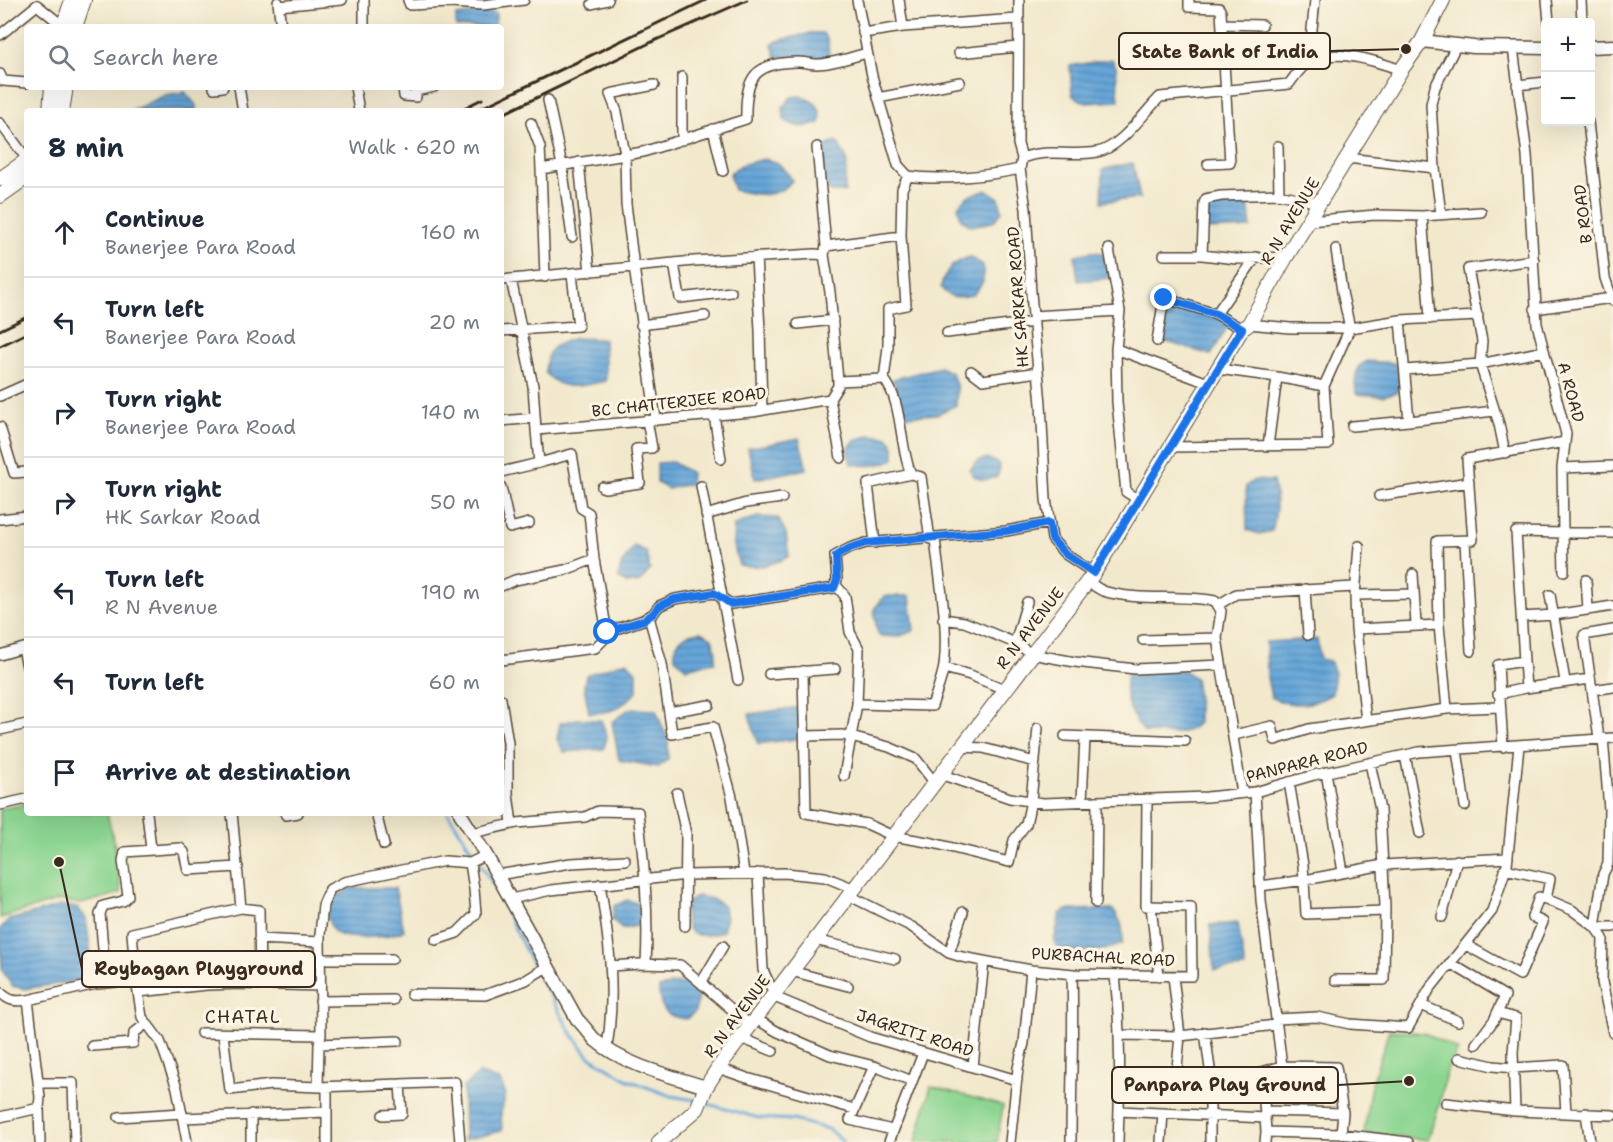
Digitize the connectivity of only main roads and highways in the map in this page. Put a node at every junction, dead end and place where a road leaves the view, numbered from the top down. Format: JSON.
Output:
{"nodes":[{"id":1,"x":72,"y":0,"type":"edge"},
{"id":2,"x":84,"y":0,"type":"edge"},
{"id":3,"x":1443,"y":0,"type":"edge"},
{"id":4,"x":68,"y":24,"type":"edge"},
{"id":5,"x":69,"y":24,"type":"edge"},
{"id":6,"x":52,"y":90,"type":"edge"},
{"id":7,"x":66,"y":90,"type":"edge"},
{"id":8,"x":50,"y":108,"type":"edge"},
{"id":9,"x":62,"y":108,"type":"edge"},
{"id":10,"x":24,"y":161,"type":"edge"},
{"id":11,"x":0,"y":179,"type":"edge"},
{"id":12,"x":24,"y":179,"type":"edge"},
{"id":13,"x":0,"y":196,"type":"edge"},
{"id":14,"x":662,"y":1141,"type":"edge"}],
"edges":[{"from":1,"to":4,"type":"main road"},
{"from":2,"to":5,"type":"main road"},
{"from":3,"to":14,"type":"main road","name":"R N AVENUE"},
{"from":6,"to":8,"type":"main road"},
{"from":7,"to":9,"type":"main road"},
{"from":10,"to":11,"type":"main road"},
{"from":12,"to":13,"type":"main road"}]}
